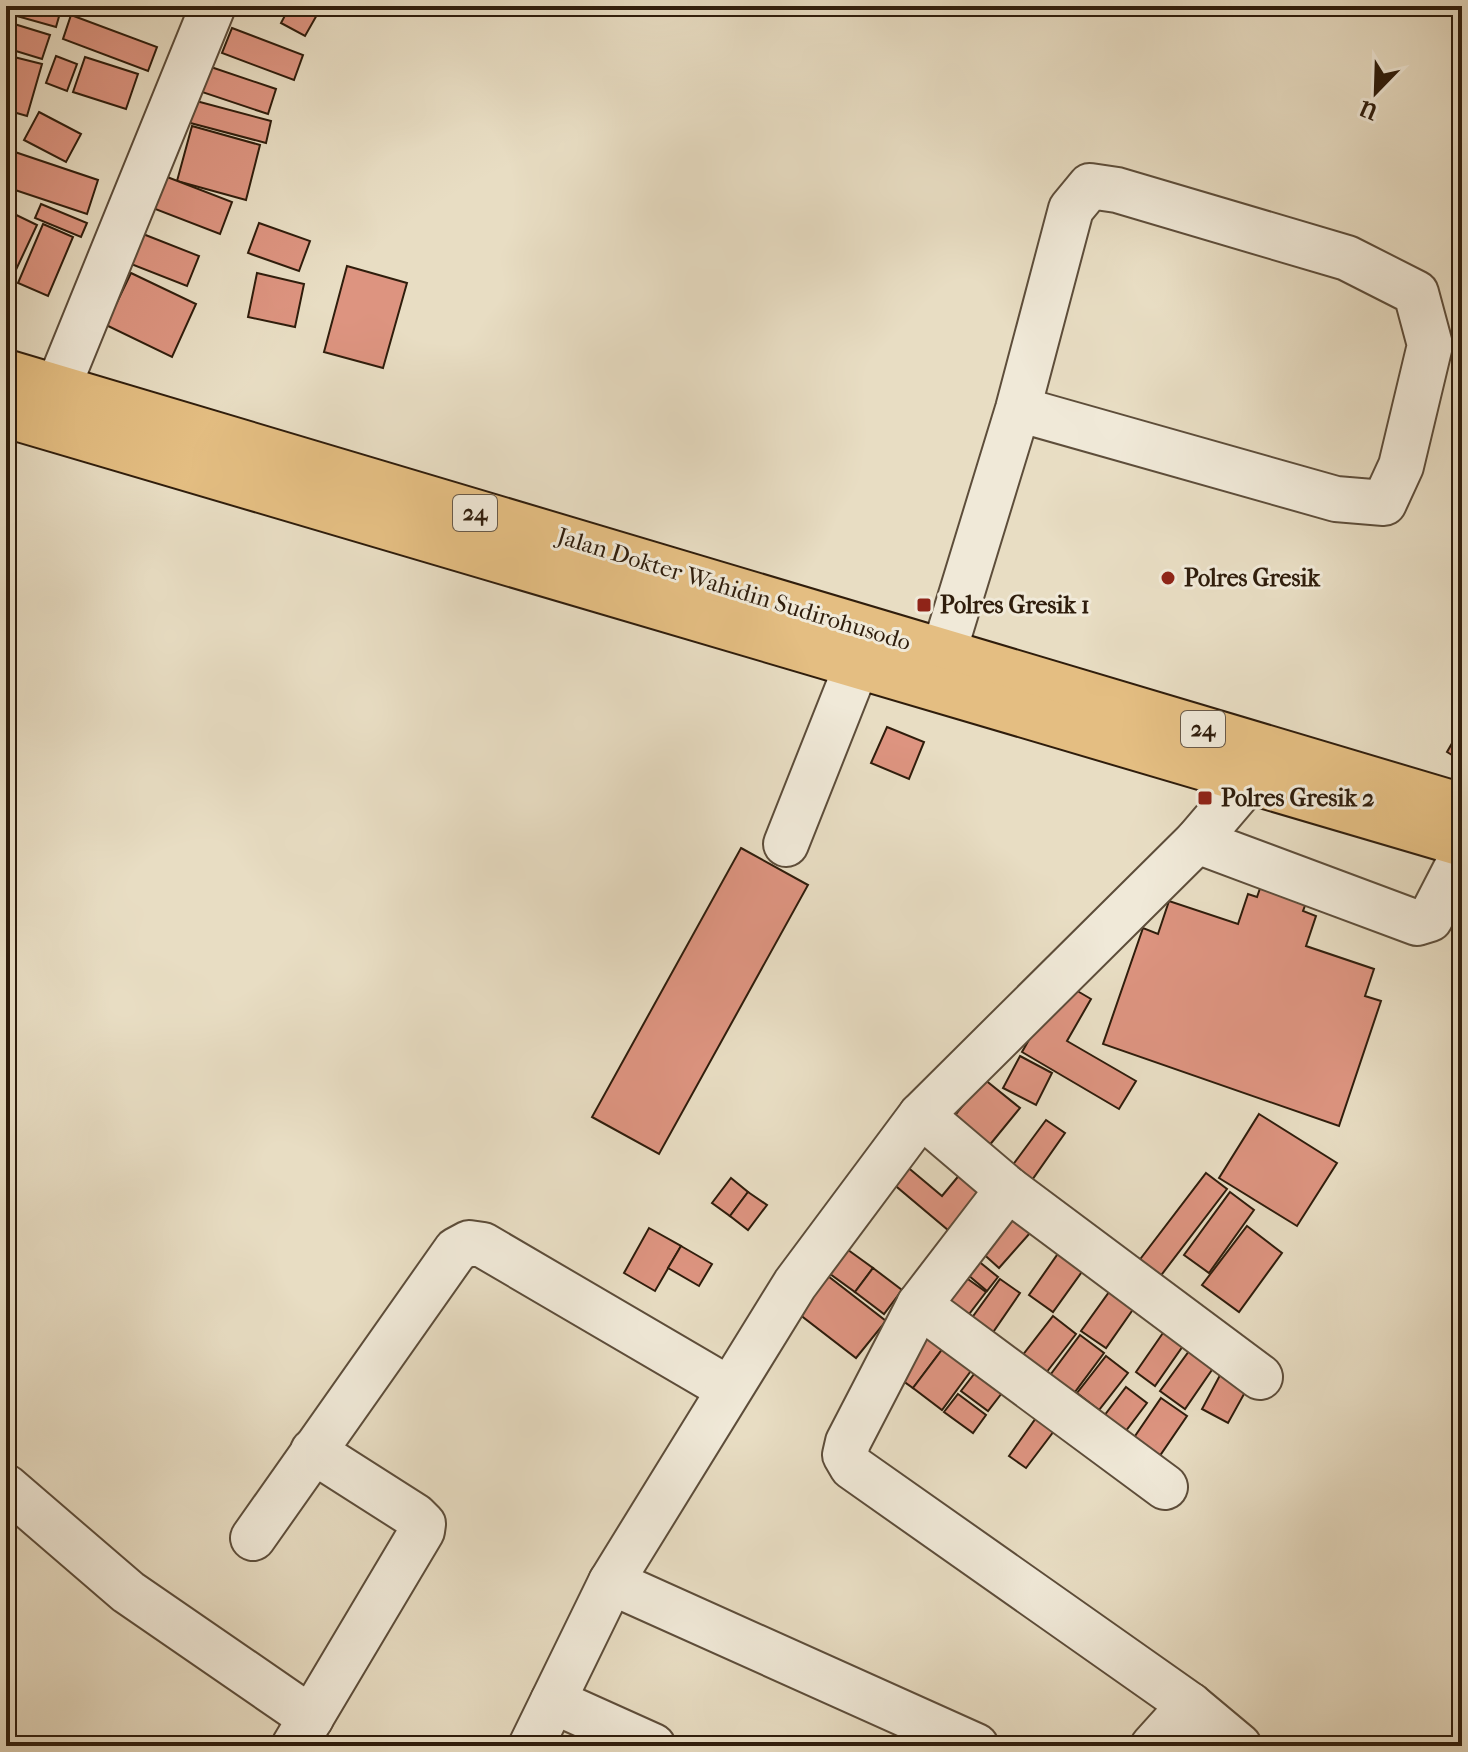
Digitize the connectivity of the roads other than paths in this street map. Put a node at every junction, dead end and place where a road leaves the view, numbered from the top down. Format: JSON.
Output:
{"nodes":[{"id":1,"x":213,"y":6,"type":"edge"},
{"id":2,"x":6,"y":372,"type":"edge"},
{"id":3,"x":58,"y":387,"type":"junction"},
{"id":4,"x":1018,"y":409,"type":"junction"},
{"id":5,"x":6,"y":415,"type":"edge"},
{"id":6,"x":857,"y":665,"type":"junction"},
{"id":7,"x":939,"y":669,"type":"junction"},
{"id":8,"x":1249,"y":780,"type":"junction"},
{"id":9,"x":1462,"y":806,"type":"edge"},
{"id":10,"x":1197,"y":841,"type":"junction"},
{"id":11,"x":786,"y":844,"type":"dead end"},
{"id":12,"x":1462,"y":844,"type":"edge"},
{"id":13,"x":1462,"y":857,"type":"edge"},
{"id":14,"x":921,"y":1115,"type":"junction"},
{"id":15,"x":1008,"y":1189,"type":"junction"},
{"id":16,"x":919,"y":1305,"type":"junction"},
{"id":17,"x":1260,"y":1377,"type":"dead end"},
{"id":18,"x":729,"y":1389,"type":"junction"},
{"id":19,"x":313,"y":1451,"type":"junction"},
{"id":20,"x":6,"y":1487,"type":"edge"},
{"id":21,"x":1165,"y":1487,"type":"dead end"},
{"id":22,"x":253,"y":1538,"type":"dead end"},
{"id":23,"x":611,"y":1582,"type":"junction"},
{"id":24,"x":553,"y":1701,"type":"junction"},
{"id":25,"x":1190,"y":1705,"type":"junction"},
{"id":26,"x":303,"y":1732,"type":"edge"},
{"id":27,"x":531,"y":1746,"type":"edge"},
{"id":28,"x":653,"y":1746,"type":"edge"},
{"id":29,"x":976,"y":1746,"type":"edge"},
{"id":30,"x":1153,"y":1746,"type":"edge"},
{"id":31,"x":1239,"y":1746,"type":"edge"}],
"edges":[{"from":1,"to":3,"type":"street"},
{"from":2,"to":3,"type":"highway","name":"Jalan Dokter Wahidin Sudirohusodo","number":"24"},
{"from":3,"to":7,"type":"highway","name":"Jalan Dokter Wahidin Sudirohusodo","number":"24"},
{"from":4,"to":4,"type":"street"},
{"from":4,"to":7,"type":"street"},
{"from":5,"to":6,"type":"highway","name":"Jalan Dokter Wahidin Sudirohusodo","number":"24"},
{"from":6,"to":7,"type":"highway","name":"Jalan Dokter Wahidin Sudirohusodo","number":"24"},
{"from":6,"to":11,"type":"street"},
{"from":7,"to":8,"type":"highway","name":"Jalan Dokter Wahidin Sudirohusodo","number":"24"},
{"from":7,"to":9,"type":"highway","name":"Jalan Dokter Wahidin Sudirohusodo","number":"24"},
{"from":8,"to":10,"type":"street"},
{"from":8,"to":12,"type":"highway","name":"Jalan Dokter Wahidin Sudirohusodo","number":"24"},
{"from":10,"to":13,"type":"street"},
{"from":10,"to":14,"type":"street"},
{"from":14,"to":15,"type":"street"},
{"from":14,"to":18,"type":"street"},
{"from":15,"to":16,"type":"street"},
{"from":15,"to":17,"type":"street"},
{"from":16,"to":21,"type":"street"},
{"from":16,"to":25,"type":"street"},
{"from":18,"to":19,"type":"street"},
{"from":18,"to":23,"type":"street"},
{"from":19,"to":22,"type":"street"},
{"from":19,"to":26,"type":"street"},
{"from":20,"to":26,"type":"street"},
{"from":23,"to":24,"type":"street"},
{"from":23,"to":29,"type":"street"},
{"from":24,"to":27,"type":"street"},
{"from":24,"to":28,"type":"street"},
{"from":25,"to":30,"type":"street"},
{"from":25,"to":31,"type":"street"}]}
